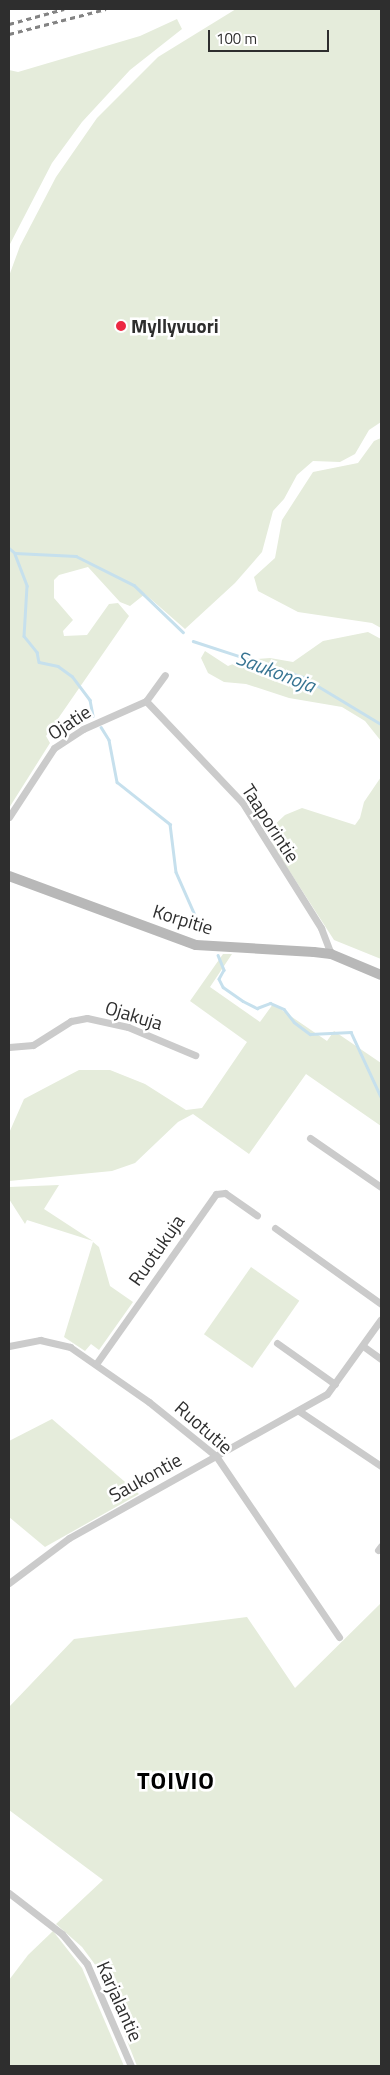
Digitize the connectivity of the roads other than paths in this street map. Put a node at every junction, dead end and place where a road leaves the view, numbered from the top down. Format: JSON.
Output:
{"nodes":[{"id":1,"x":165,"y":675,"type":"dead end"},
{"id":2,"x":146,"y":701,"type":"junction"},
{"id":3,"x":9,"y":817,"type":"edge"},
{"id":4,"x":9,"y":876,"type":"edge"},
{"id":5,"x":331,"y":954,"type":"junction"},
{"id":6,"x":381,"y":975,"type":"edge"},
{"id":7,"x":9,"y":1047,"type":"edge"},
{"id":8,"x":195,"y":1055,"type":"dead end"},
{"id":9,"x":310,"y":1138,"type":"dead end"},
{"id":10,"x":381,"y":1187,"type":"edge"},
{"id":11,"x":257,"y":1215,"type":"dead end"},
{"id":12,"x":276,"y":1228,"type":"dead end"},
{"id":13,"x":381,"y":1304,"type":"edge"},
{"id":14,"x":381,"y":1318,"type":"edge"},
{"id":15,"x":277,"y":1343,"type":"dead end"},
{"id":16,"x":9,"y":1346,"type":"edge"},
{"id":17,"x":363,"y":1346,"type":"junction"},
{"id":18,"x":381,"y":1359,"type":"edge"},
{"id":19,"x":96,"y":1364,"type":"junction"},
{"id":20,"x":335,"y":1384,"type":"junction"},
{"id":21,"x":300,"y":1411,"type":"junction"},
{"id":22,"x":216,"y":1456,"type":"junction"},
{"id":23,"x":381,"y":1466,"type":"edge"},
{"id":24,"x":9,"y":1583,"type":"edge"},
{"id":25,"x":339,"y":1637,"type":"dead end"},
{"id":26,"x":9,"y":1893,"type":"edge"},
{"id":27,"x":131,"y":2066,"type":"edge"}],
"edges":[{"from":1,"to":2,"type":"street","name":"Ojatie"},
{"from":2,"to":3,"type":"street","name":"Ojatie"},
{"from":2,"to":5,"type":"street","name":"Taaporintie"},
{"from":4,"to":5,"type":"street","name":"Korpitie"},
{"from":5,"to":6,"type":"street","name":"Korpitie"},
{"from":7,"to":8,"type":"street","name":"Ojakuja"},
{"from":9,"to":10,"type":"street"},
{"from":11,"to":19,"type":"street","name":"Ruotukuja"},
{"from":12,"to":13,"type":"street"},
{"from":14,"to":17,"type":"street","name":"Saukontie"},
{"from":15,"to":20,"type":"street"},
{"from":16,"to":19,"type":"street","name":"Ruotutie"},
{"from":17,"to":18,"type":"street"},
{"from":17,"to":20,"type":"street","name":"Saukontie"},
{"from":19,"to":22,"type":"street","name":"Ruotutie"},
{"from":20,"to":21,"type":"street","name":"Saukontie"},
{"from":21,"to":22,"type":"street","name":"Saukontie"},
{"from":21,"to":23,"type":"street"},
{"from":22,"to":24,"type":"street","name":"Saukontie"},
{"from":22,"to":25,"type":"street","name":"Ruotutie"},
{"from":26,"to":27,"type":"street","name":"Karjalantie"}]}
